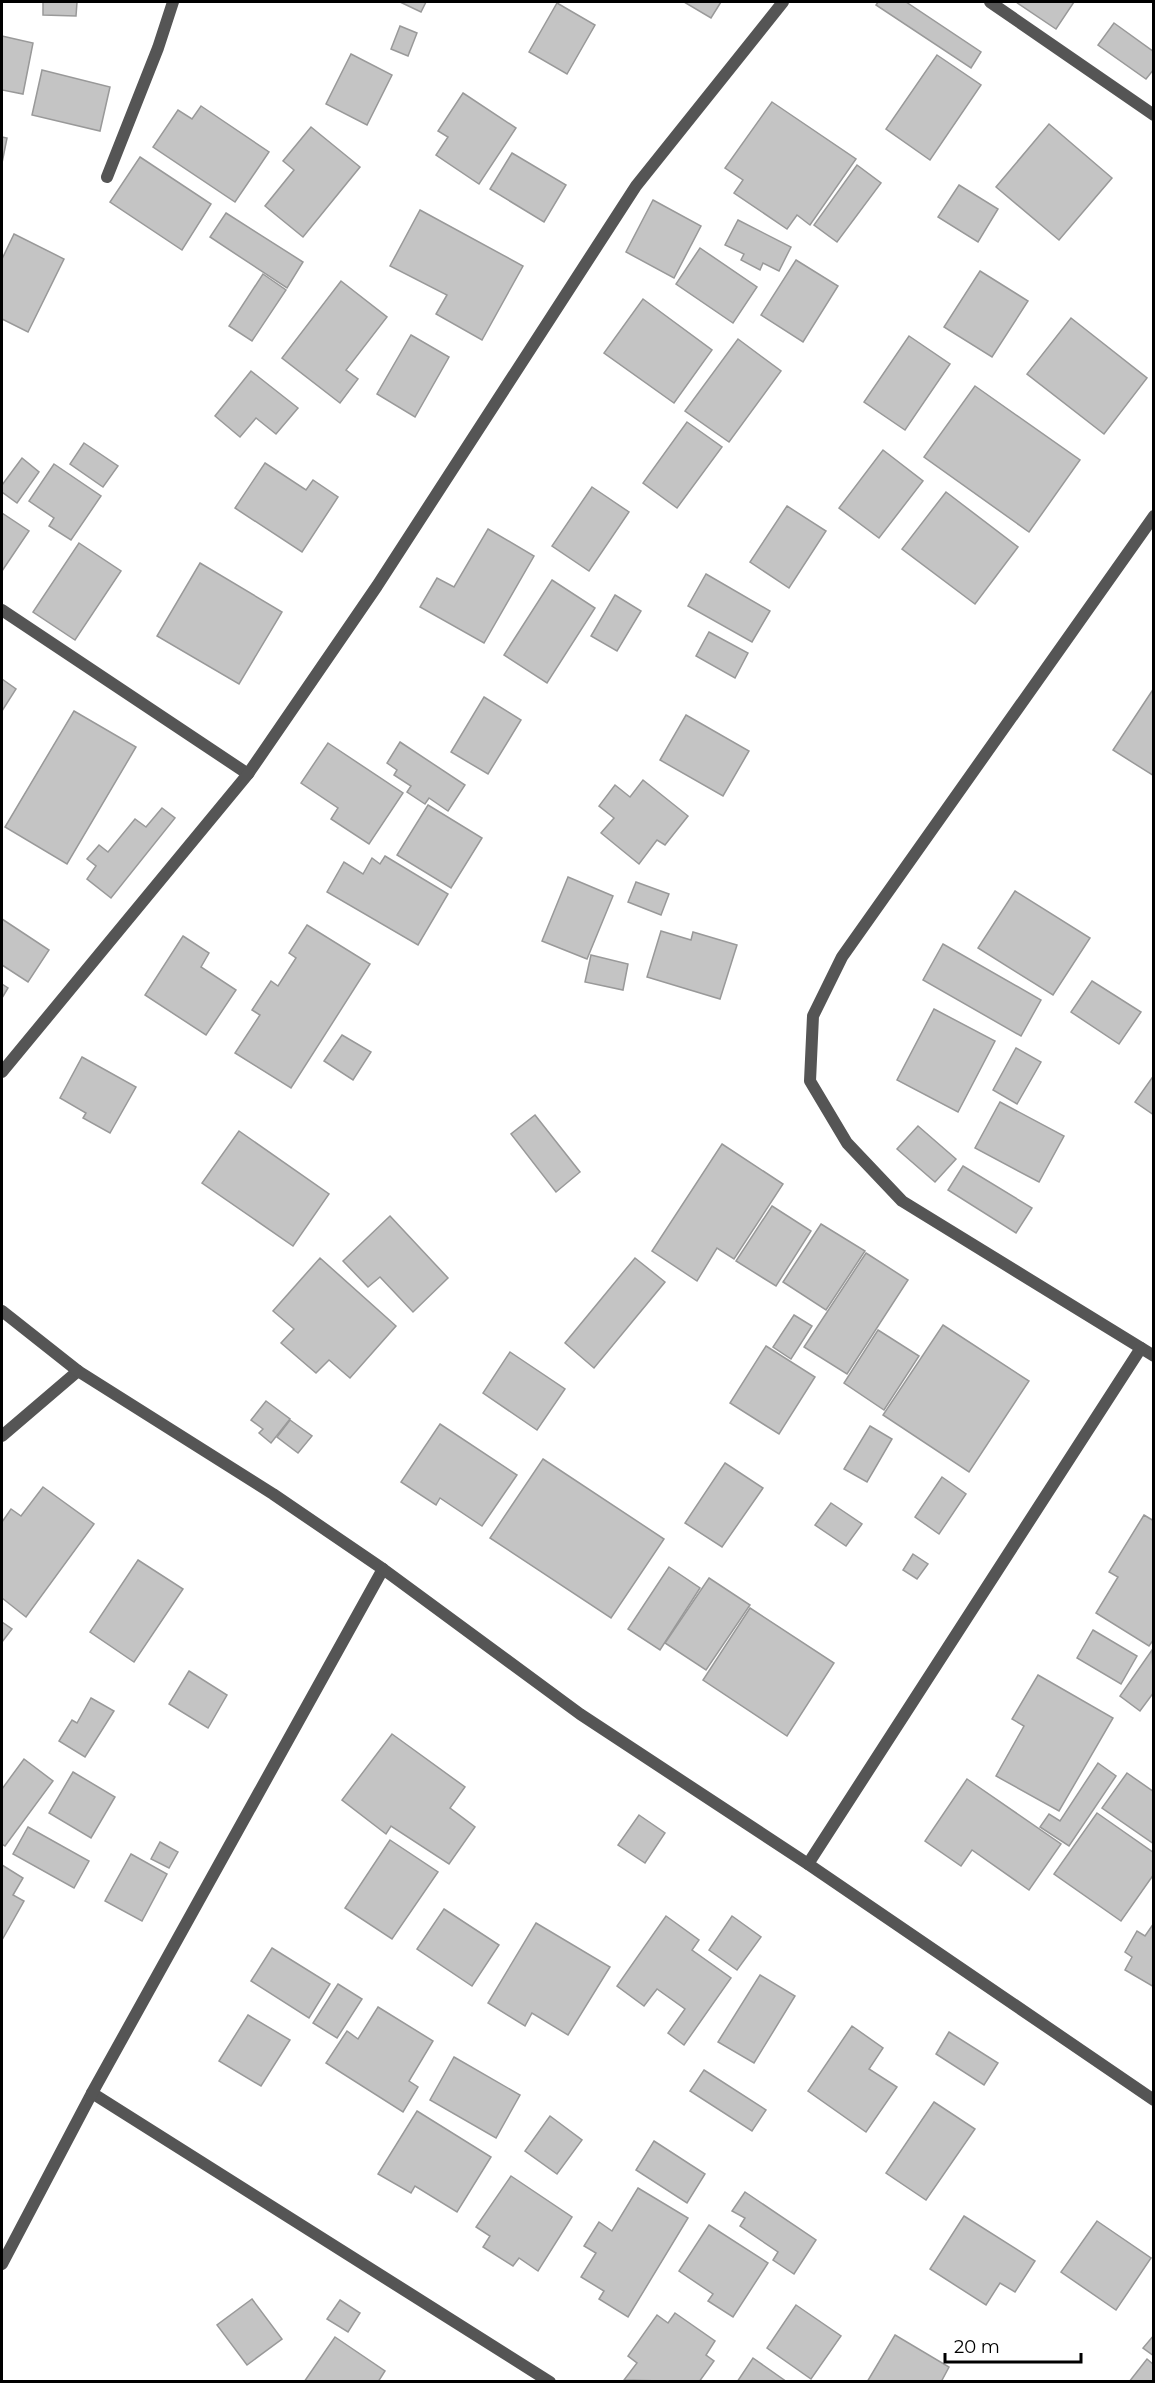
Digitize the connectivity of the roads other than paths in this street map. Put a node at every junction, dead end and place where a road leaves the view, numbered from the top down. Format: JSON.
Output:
{"nodes":[{"id":1,"x":173,"y":2,"type":"edge"},
{"id":2,"x":783,"y":2,"type":"edge"},
{"id":3,"x":990,"y":2,"type":"edge"},
{"id":4,"x":1154,"y":115,"type":"edge"},
{"id":5,"x":107,"y":177,"type":"dead end"},
{"id":6,"x":1154,"y":516,"type":"edge"},
{"id":7,"x":2,"y":610,"type":"edge"},
{"id":8,"x":248,"y":774,"type":"junction"},
{"id":9,"x":2,"y":1072,"type":"edge"},
{"id":10,"x":2,"y":1311,"type":"edge"},
{"id":11,"x":1141,"y":1348,"type":"junction"},
{"id":12,"x":1154,"y":1356,"type":"edge"},
{"id":13,"x":78,"y":1371,"type":"junction"},
{"id":14,"x":2,"y":1436,"type":"edge"},
{"id":15,"x":383,"y":1569,"type":"junction"},
{"id":16,"x":808,"y":1864,"type":"junction"},
{"id":17,"x":92,"y":2093,"type":"junction"},
{"id":18,"x":1154,"y":2100,"type":"edge"},
{"id":19,"x":2,"y":2264,"type":"edge"},
{"id":20,"x":550,"y":2382,"type":"edge"}],
"edges":[{"from":1,"to":5,"type":"street"},
{"from":2,"to":8,"type":"street"},
{"from":3,"to":4,"type":"street"},
{"from":6,"to":11,"type":"street"},
{"from":7,"to":8,"type":"street"},
{"from":8,"to":9,"type":"street"},
{"from":10,"to":13,"type":"street"},
{"from":11,"to":12,"type":"street"},
{"from":11,"to":16,"type":"street"},
{"from":13,"to":14,"type":"street"},
{"from":13,"to":15,"type":"street"},
{"from":15,"to":16,"type":"street"},
{"from":15,"to":17,"type":"street"},
{"from":16,"to":18,"type":"street"},
{"from":17,"to":19,"type":"street"},
{"from":17,"to":20,"type":"street"}]}
